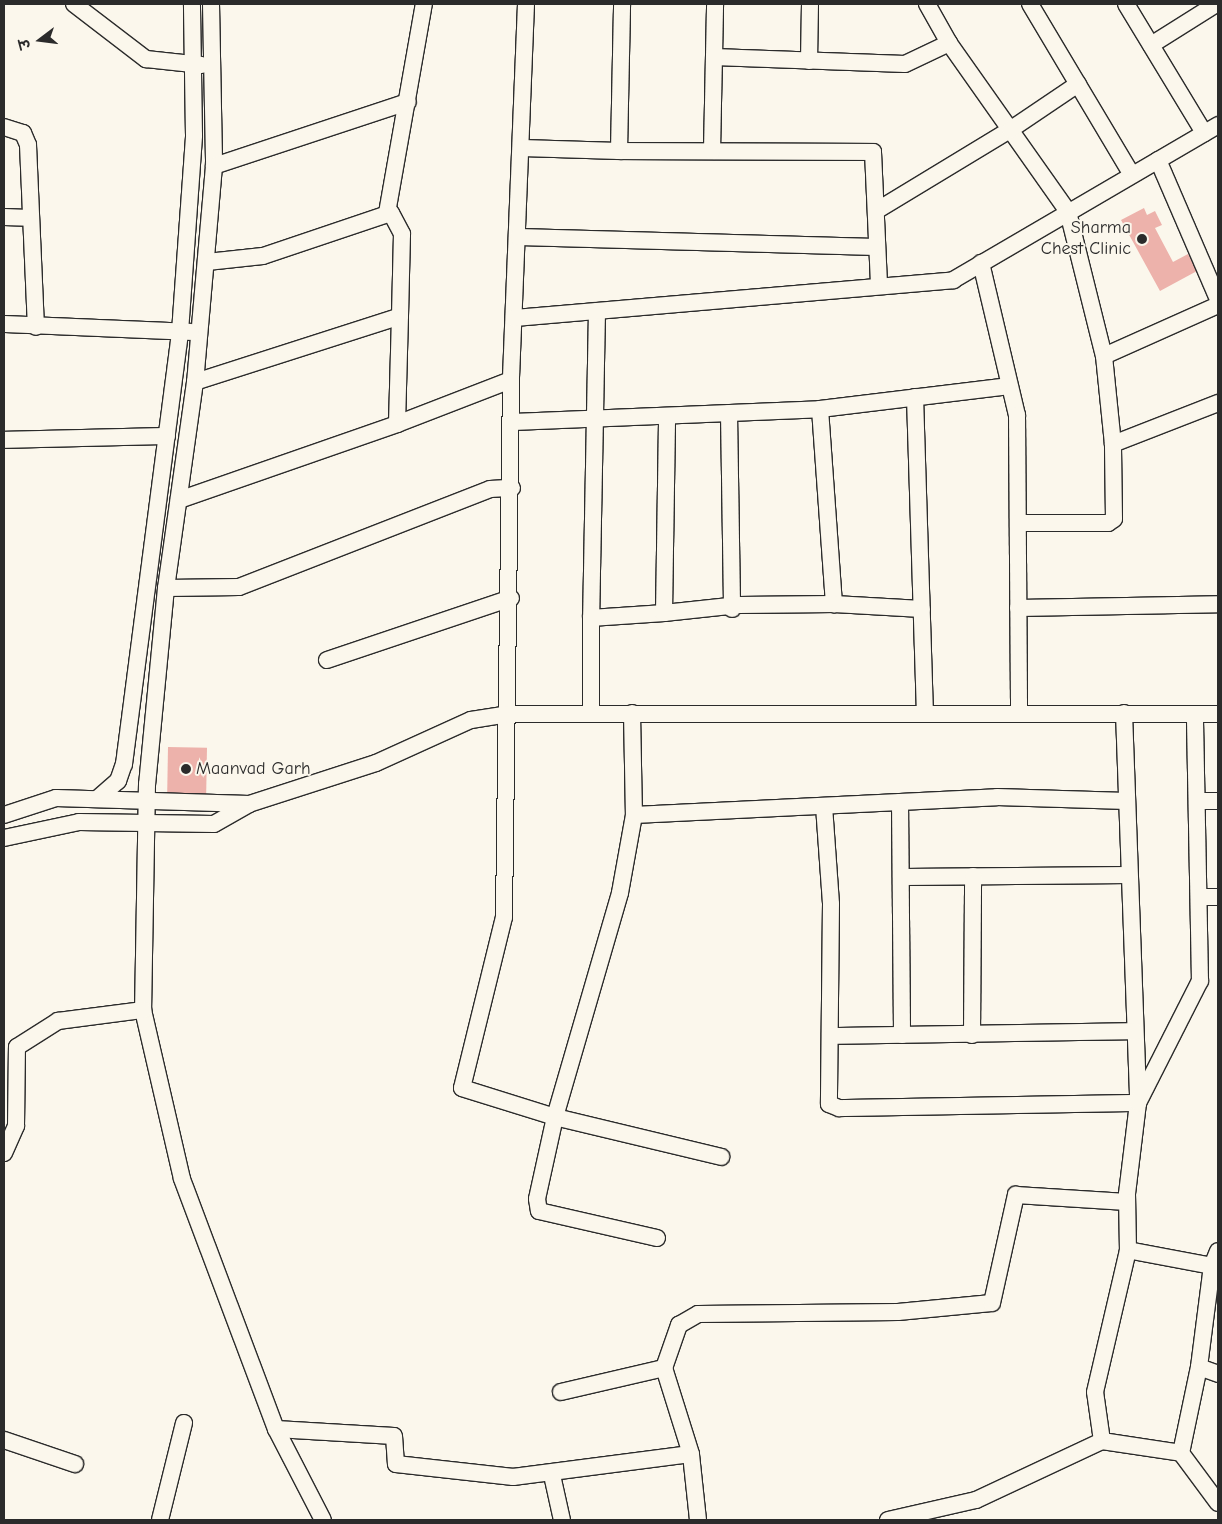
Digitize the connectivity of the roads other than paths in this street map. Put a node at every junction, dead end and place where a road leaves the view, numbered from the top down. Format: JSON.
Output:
{"nodes":[{"id":1,"x":74,"y":4,"type":"edge"},
{"id":2,"x":192,"y":4,"type":"edge"},
{"id":3,"x":211,"y":4,"type":"edge"},
{"id":4,"x":424,"y":4,"type":"edge"},
{"id":5,"x":526,"y":4,"type":"edge"},
{"id":6,"x":622,"y":4,"type":"edge"},
{"id":7,"x":715,"y":4,"type":"edge"},
{"id":8,"x":810,"y":4,"type":"edge"},
{"id":9,"x":927,"y":4,"type":"edge"},
{"id":10,"x":1030,"y":4,"type":"edge"},
{"id":11,"x":1126,"y":4,"type":"edge"},
{"id":12,"x":1216,"y":4,"type":"edge"},
{"id":13,"x":949,"y":43,"type":"junction"},
{"id":14,"x":1151,"y":45,"type":"junction"},
{"id":15,"x":714,"y":57,"type":"junction"},
{"id":16,"x":809,"y":61,"type":"junction"},
{"id":17,"x":193,"y":65,"type":"junction"},
{"id":18,"x":212,"y":65,"type":"junction"},
{"id":19,"x":1078,"y":84,"type":"junction"},
{"id":20,"x":408,"y":102,"type":"junction"},
{"id":21,"x":4,"y":127,"type":"edge"},
{"id":22,"x":1211,"y":129,"type":"edge"},
{"id":23,"x":1010,"y":130,"type":"junction"},
{"id":24,"x":522,"y":148,"type":"junction"},
{"id":25,"x":619,"y":151,"type":"junction"},
{"id":26,"x":712,"y":151,"type":"junction"},
{"id":27,"x":1158,"y":160,"type":"junction"},
{"id":28,"x":214,"y":166,"type":"junction"},
{"id":29,"x":1132,"y":175,"type":"junction"},
{"id":30,"x":876,"y":211,"type":"junction"},
{"id":31,"x":1068,"y":212,"type":"junction"},
{"id":32,"x":387,"y":213,"type":"junction"},
{"id":33,"x":4,"y":218,"type":"edge"},
{"id":34,"x":29,"y":218,"type":"junction"},
{"id":35,"x":518,"y":237,"type":"junction"},
{"id":36,"x":877,"y":247,"type":"junction"},
{"id":37,"x":207,"y":262,"type":"junction"},
{"id":38,"x":981,"y":263,"type":"junction"},
{"id":39,"x":879,"y":286,"type":"junction"},
{"id":40,"x":1218,"y":299,"type":"edge"},
{"id":41,"x":1218,"y":305,"type":"edge"},
{"id":42,"x":597,"y":311,"type":"junction"},
{"id":43,"x":400,"y":316,"type":"junction"},
{"id":44,"x":514,"y":318,"type":"junction"},
{"id":45,"x":4,"y":324,"type":"edge"},
{"id":46,"x":36,"y":327,"type":"junction"},
{"id":47,"x":180,"y":332,"type":"junction"},
{"id":48,"x":200,"y":333,"type":"junction"},
{"id":49,"x":1104,"y":356,"type":"junction"},
{"id":50,"x":512,"y":380,"type":"junction"},
{"id":51,"x":195,"y":382,"type":"junction"},
{"id":52,"x":1010,"y":386,"type":"junction"},
{"id":53,"x":915,"y":398,"type":"junction"},
{"id":54,"x":1218,"y":403,"type":"edge"},
{"id":55,"x":820,"y":409,"type":"junction"},
{"id":56,"x":729,"y":413,"type":"junction"},
{"id":57,"x":666,"y":416,"type":"junction"},
{"id":58,"x":593,"y":419,"type":"junction"},
{"id":59,"x":513,"y":422,"type":"junction"},
{"id":60,"x":397,"y":424,"type":"junction"},
{"id":61,"x":167,"y":436,"type":"junction"},
{"id":62,"x":4,"y":440,"type":"edge"},
{"id":63,"x":1113,"y":444,"type":"junction"},
{"id":64,"x":512,"y":488,"type":"junction"},
{"id":65,"x":179,"y":500,"type":"junction"},
{"id":66,"x":1018,"y":523,"type":"junction"},
{"id":67,"x":166,"y":588,"type":"junction"},
{"id":68,"x":511,"y":598,"type":"junction"},
{"id":69,"x":834,"y":604,"type":"junction"},
{"id":70,"x":1218,"y":604,"type":"edge"},
{"id":71,"x":1018,"y":608,"type":"junction"},
{"id":72,"x":732,"y":609,"type":"junction"},
{"id":73,"x":922,"y":609,"type":"junction"},
{"id":74,"x":664,"y":613,"type":"junction"},
{"id":75,"x":591,"y":618,"type":"junction"},
{"id":76,"x":327,"y":660,"type":"dead end"},
{"id":77,"x":1019,"y":711,"type":"junction"},
{"id":78,"x":925,"y":712,"type":"junction"},
{"id":79,"x":632,"y":713,"type":"junction"},
{"id":80,"x":1124,"y":713,"type":"junction"},
{"id":81,"x":510,"y":714,"type":"junction"},
{"id":82,"x":591,"y":714,"type":"junction"},
{"id":83,"x":1195,"y":714,"type":"junction"},
{"id":84,"x":1218,"y":714,"type":"edge"},
{"id":85,"x":97,"y":799,"type":"junction"},
{"id":86,"x":1127,"y":801,"type":"junction"},
{"id":87,"x":1218,"y":801,"type":"edge"},
{"id":88,"x":900,"y":802,"type":"junction"},
{"id":89,"x":1197,"y":802,"type":"junction"},
{"id":90,"x":145,"y":803,"type":"junction"},
{"id":91,"x":249,"y":804,"type":"junction"},
{"id":92,"x":824,"y":806,"type":"junction"},
{"id":93,"x":634,"y":814,"type":"junction"},
{"id":94,"x":4,"y":815,"type":"edge"},
{"id":95,"x":145,"y":824,"type":"junction"},
{"id":96,"x":4,"y":838,"type":"edge"},
{"id":97,"x":1129,"y":875,"type":"junction"},
{"id":98,"x":973,"y":876,"type":"junction"},
{"id":99,"x":904,"y":877,"type":"junction"},
{"id":100,"x":1199,"y":897,"type":"junction"},
{"id":101,"x":1218,"y":897,"type":"edge"},
{"id":102,"x":143,"y":1010,"type":"junction"},
{"id":103,"x":1135,"y":1031,"type":"junction"},
{"id":104,"x":902,"y":1035,"type":"junction"},
{"id":105,"x":972,"y":1035,"type":"junction"},
{"id":106,"x":830,"y":1036,"type":"junction"},
{"id":107,"x":1138,"y":1103,"type":"junction"},
{"id":108,"x":555,"y":1116,"type":"junction"},
{"id":109,"x":4,"y":1152,"type":"edge"},
{"id":110,"x":721,"y":1157,"type":"dead end"},
{"id":111,"x":1128,"y":1202,"type":"junction"},
{"id":112,"x":657,"y":1238,"type":"dead end"},
{"id":113,"x":1128,"y":1250,"type":"junction"},
{"id":114,"x":1218,"y":1251,"type":"edge"},
{"id":115,"x":1215,"y":1267,"type":"edge"},
{"id":116,"x":1199,"y":1367,"type":"junction"},
{"id":117,"x":664,"y":1368,"type":"junction"},
{"id":118,"x":1218,"y":1374,"type":"edge"},
{"id":119,"x":560,"y":1392,"type":"dead end"},
{"id":120,"x":184,"y":1423,"type":"dead end"},
{"id":121,"x":276,"y":1429,"type":"junction"},
{"id":122,"x":4,"y":1440,"type":"edge"},
{"id":123,"x":1102,"y":1442,"type":"junction"},
{"id":124,"x":1181,"y":1453,"type":"junction"},
{"id":125,"x":691,"y":1454,"type":"junction"},
{"id":126,"x":75,"y":1464,"type":"dead end"},
{"id":127,"x":552,"y":1475,"type":"junction"},
{"id":128,"x":1218,"y":1503,"type":"edge"},
{"id":129,"x":160,"y":1520,"type":"edge"},
{"id":130,"x":324,"y":1520,"type":"edge"},
{"id":131,"x":562,"y":1520,"type":"edge"},
{"id":132,"x":698,"y":1520,"type":"edge"},
{"id":133,"x":888,"y":1520,"type":"edge"}],
"edges":[{"from":1,"to":17,"type":"street"},
{"from":2,"to":17,"type":"street"},
{"from":3,"to":18,"type":"street"},
{"from":4,"to":20,"type":"street"},
{"from":5,"to":24,"type":"street"},
{"from":6,"to":25,"type":"street"},
{"from":7,"to":15,"type":"street"},
{"from":8,"to":16,"type":"street"},
{"from":9,"to":13,"type":"street"},
{"from":10,"to":19,"type":"street"},
{"from":11,"to":14,"type":"street"},
{"from":12,"to":14,"type":"street"},
{"from":13,"to":16,"type":"street"},
{"from":13,"to":23,"type":"street"},
{"from":14,"to":22,"type":"street"},
{"from":15,"to":16,"type":"street"},
{"from":15,"to":26,"type":"street"},
{"from":17,"to":18,"type":"street"},
{"from":17,"to":47,"type":"street"},
{"from":18,"to":28,"type":"street"},
{"from":19,"to":23,"type":"street"},
{"from":19,"to":29,"type":"street"},
{"from":20,"to":28,"type":"street"},
{"from":20,"to":32,"type":"street"},
{"from":21,"to":34,"type":"street"},
{"from":22,"to":27,"type":"street"},
{"from":23,"to":30,"type":"street"},
{"from":23,"to":31,"type":"street"},
{"from":24,"to":25,"type":"street"},
{"from":24,"to":35,"type":"street"},
{"from":25,"to":26,"type":"street"},
{"from":26,"to":30,"type":"street"},
{"from":27,"to":29,"type":"street"},
{"from":27,"to":40,"type":"street"},
{"from":28,"to":37,"type":"street"},
{"from":29,"to":31,"type":"street"},
{"from":30,"to":36,"type":"street"},
{"from":31,"to":38,"type":"street"},
{"from":31,"to":49,"type":"street"},
{"from":32,"to":37,"type":"street"},
{"from":32,"to":43,"type":"street"},
{"from":33,"to":34,"type":"street"},
{"from":34,"to":46,"type":"street"},
{"from":35,"to":36,"type":"street"},
{"from":35,"to":44,"type":"street"},
{"from":36,"to":39,"type":"street"},
{"from":37,"to":48,"type":"street"},
{"from":38,"to":39,"type":"street"},
{"from":38,"to":52,"type":"street"},
{"from":39,"to":42,"type":"street"},
{"from":41,"to":49,"type":"street"},
{"from":42,"to":44,"type":"street"},
{"from":42,"to":58,"type":"street"},
{"from":43,"to":51,"type":"street"},
{"from":43,"to":60,"type":"street"},
{"from":44,"to":50,"type":"street"},
{"from":45,"to":46,"type":"street"},
{"from":46,"to":47,"type":"street"},
{"from":47,"to":48,"type":"street"},
{"from":47,"to":61,"type":"street"},
{"from":48,"to":51,"type":"street"},
{"from":49,"to":63,"type":"street"},
{"from":50,"to":59,"type":"street"},
{"from":50,"to":60,"type":"street"},
{"from":51,"to":65,"type":"street"},
{"from":52,"to":53,"type":"street"},
{"from":52,"to":66,"type":"street"},
{"from":53,"to":55,"type":"street"},
{"from":53,"to":73,"type":"street"},
{"from":54,"to":63,"type":"street"},
{"from":55,"to":56,"type":"street"},
{"from":55,"to":69,"type":"street"},
{"from":56,"to":57,"type":"street"},
{"from":56,"to":72,"type":"street"},
{"from":57,"to":58,"type":"street"},
{"from":57,"to":74,"type":"street"},
{"from":58,"to":59,"type":"street"},
{"from":58,"to":75,"type":"street"},
{"from":59,"to":64,"type":"street"},
{"from":60,"to":65,"type":"street"},
{"from":61,"to":62,"type":"street"},
{"from":61,"to":85,"type":"street"},
{"from":63,"to":66,"type":"street"},
{"from":64,"to":67,"type":"street"},
{"from":64,"to":68,"type":"street"},
{"from":65,"to":67,"type":"street"},
{"from":66,"to":71,"type":"street"},
{"from":67,"to":90,"type":"street"},
{"from":68,"to":76,"type":"street"},
{"from":68,"to":81,"type":"street"},
{"from":69,"to":72,"type":"street"},
{"from":69,"to":73,"type":"street"},
{"from":70,"to":71,"type":"street"},
{"from":71,"to":77,"type":"street"},
{"from":72,"to":74,"type":"street"},
{"from":73,"to":78,"type":"street"},
{"from":74,"to":75,"type":"street"},
{"from":75,"to":82,"type":"street"},
{"from":77,"to":78,"type":"street"},
{"from":77,"to":80,"type":"street"},
{"from":78,"to":79,"type":"street"},
{"from":79,"to":82,"type":"street"},
{"from":79,"to":93,"type":"street"},
{"from":80,"to":83,"type":"street"},
{"from":80,"to":86,"type":"street"},
{"from":81,"to":82,"type":"street"},
{"from":81,"to":91,"type":"street"},
{"from":81,"to":108,"type":"street"},
{"from":83,"to":84,"type":"street"},
{"from":83,"to":89,"type":"street"},
{"from":85,"to":90,"type":"street"},
{"from":85,"to":94,"type":"street"},
{"from":86,"to":88,"type":"street"},
{"from":86,"to":97,"type":"street"},
{"from":87,"to":89,"type":"street"},
{"from":88,"to":92,"type":"street"},
{"from":88,"to":99,"type":"street"},
{"from":89,"to":100,"type":"street"},
{"from":90,"to":91,"type":"street"},
{"from":90,"to":95,"type":"street"},
{"from":91,"to":95,"type":"street"},
{"from":92,"to":93,"type":"street"},
{"from":92,"to":106,"type":"street"},
{"from":93,"to":108,"type":"street"},
{"from":95,"to":96,"type":"street"},
{"from":95,"to":102,"type":"street"},
{"from":97,"to":98,"type":"street"},
{"from":97,"to":103,"type":"street"},
{"from":98,"to":99,"type":"street"},
{"from":98,"to":105,"type":"street"},
{"from":99,"to":104,"type":"street"},
{"from":100,"to":101,"type":"street"},
{"from":100,"to":107,"type":"street"},
{"from":102,"to":109,"type":"street"},
{"from":102,"to":121,"type":"street"},
{"from":103,"to":105,"type":"street"},
{"from":103,"to":107,"type":"street"},
{"from":104,"to":105,"type":"street"},
{"from":104,"to":106,"type":"street"},
{"from":106,"to":107,"type":"street"},
{"from":107,"to":111,"type":"street"},
{"from":108,"to":110,"type":"street"},
{"from":108,"to":112,"type":"street"},
{"from":111,"to":113,"type":"street"},
{"from":111,"to":117,"type":"street"},
{"from":113,"to":115,"type":"street"},
{"from":113,"to":123,"type":"street"},
{"from":114,"to":115,"type":"street"},
{"from":115,"to":116,"type":"street"},
{"from":116,"to":118,"type":"street"},
{"from":116,"to":124,"type":"street"},
{"from":117,"to":119,"type":"street"},
{"from":117,"to":125,"type":"street"},
{"from":120,"to":129,"type":"street"},
{"from":121,"to":127,"type":"street"},
{"from":121,"to":130,"type":"street"},
{"from":122,"to":126,"type":"street"},
{"from":123,"to":124,"type":"street"},
{"from":123,"to":133,"type":"street"},
{"from":124,"to":128,"type":"street"},
{"from":125,"to":127,"type":"street"},
{"from":125,"to":132,"type":"street"},
{"from":127,"to":131,"type":"street"}]}
